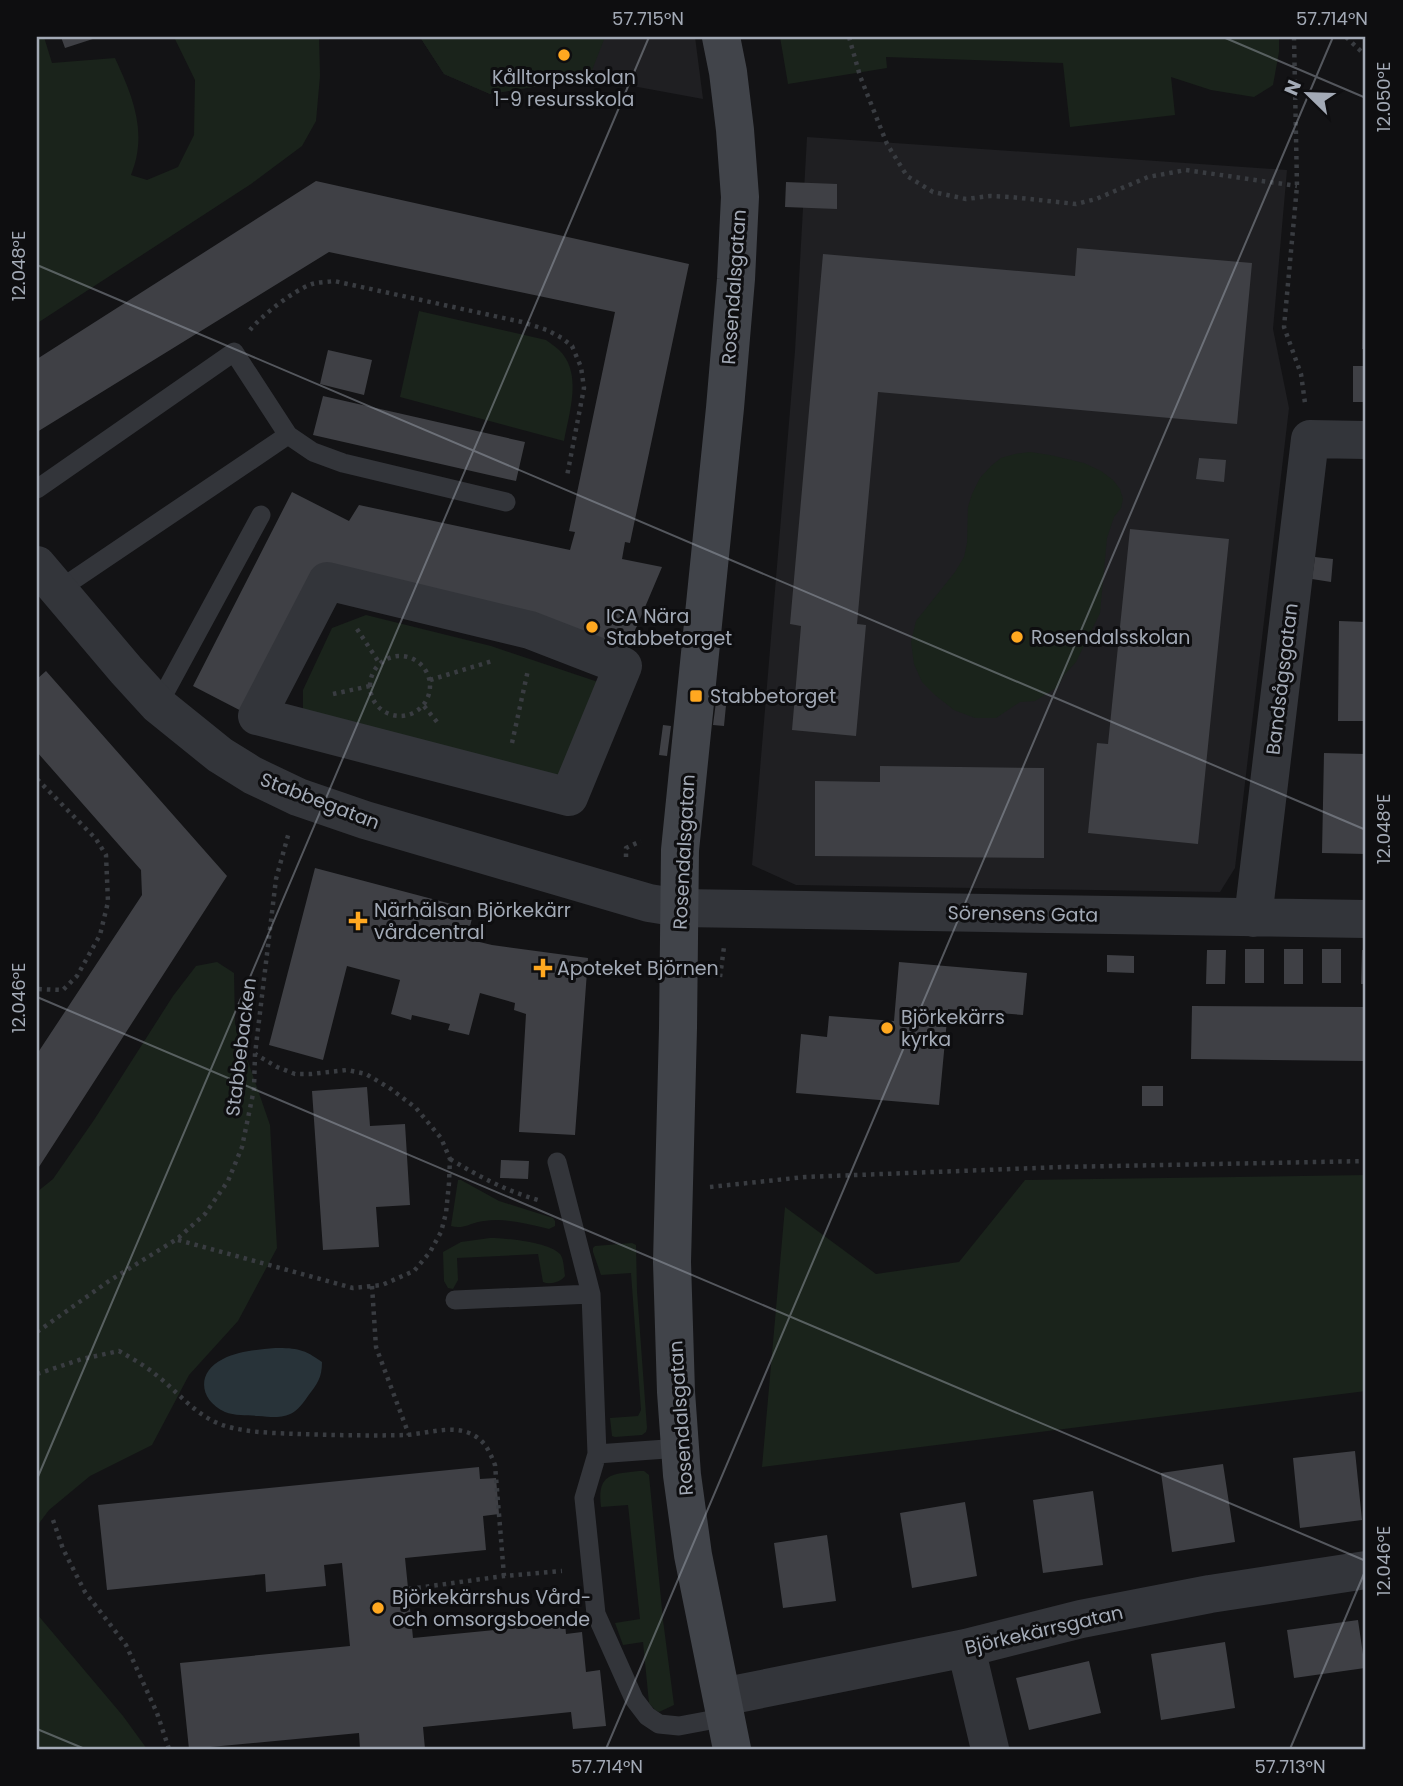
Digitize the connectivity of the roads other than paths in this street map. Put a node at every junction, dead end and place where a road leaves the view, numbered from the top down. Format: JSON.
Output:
{"nodes":[{"id":1,"x":721,"y":37,"type":"edge"},
{"id":2,"x":288,"y":435,"type":"junction"},
{"id":3,"x":1366,"y":440,"type":"edge"},
{"id":4,"x":37,"y":489,"type":"edge"},
{"id":5,"x":506,"y":502,"type":"dead end"},
{"id":6,"x":261,"y":515,"type":"dead end"},
{"id":7,"x":327,"y":581,"type":"joint"},
{"id":8,"x":44,"y":587,"type":"edge"},
{"id":9,"x":158,"y":705,"type":"junction"},
{"id":10,"x":680,"y":908,"type":"junction"},
{"id":11,"x":1253,"y":918,"type":"junction"},
{"id":12,"x":1366,"y":919,"type":"edge"},
{"id":13,"x":557,"y":1162,"type":"dead end"},
{"id":14,"x":591,"y":1294,"type":"junction"},
{"id":15,"x":455,"y":1300,"type":"dead end"},
{"id":16,"x":680,"y":1448,"type":"junction"},
{"id":17,"x":597,"y":1454,"type":"junction"},
{"id":18,"x":1366,"y":1570,"type":"edge"},
{"id":19,"x":966,"y":1648,"type":"junction"},
{"id":20,"x":727,"y":1721,"type":"edge"},
{"id":21,"x":990,"y":1749,"type":"edge"}],
"edges":[{"from":1,"to":10,"type":"street","name":"Rosendalsgatan"},
{"from":2,"to":4,"type":"lane"},
{"from":2,"to":5,"type":"lane"},
{"from":2,"to":8,"type":"lane"},
{"from":3,"to":11,"type":"street","name":"Bandsågsgatan"},
{"from":6,"to":9,"type":"lane"},
{"from":7,"to":7,"type":"street"},
{"from":8,"to":9,"type":"street","name":"Stabbegatan"},
{"from":9,"to":10,"type":"street","name":"Stabbegatan"},
{"from":10,"to":11,"type":"street","name":"Sörensens Gata"},
{"from":10,"to":16,"type":"street","name":"Rosendalsgatan"},
{"from":11,"to":12,"type":"street","name":"Sörensens Gata"},
{"from":13,"to":14,"type":"lane"},
{"from":14,"to":15,"type":"lane"},
{"from":14,"to":17,"type":"lane"},
{"from":16,"to":17,"type":"lane"},
{"from":16,"to":20,"type":"street","name":"Rosendalsgatan"},
{"from":17,"to":20,"type":"lane"},
{"from":18,"to":19,"type":"street","name":"Björkekärrsgatan"},
{"from":19,"to":20,"type":"street","name":"Björkekärrsgatan"},
{"from":19,"to":21,"type":"street"}]}
